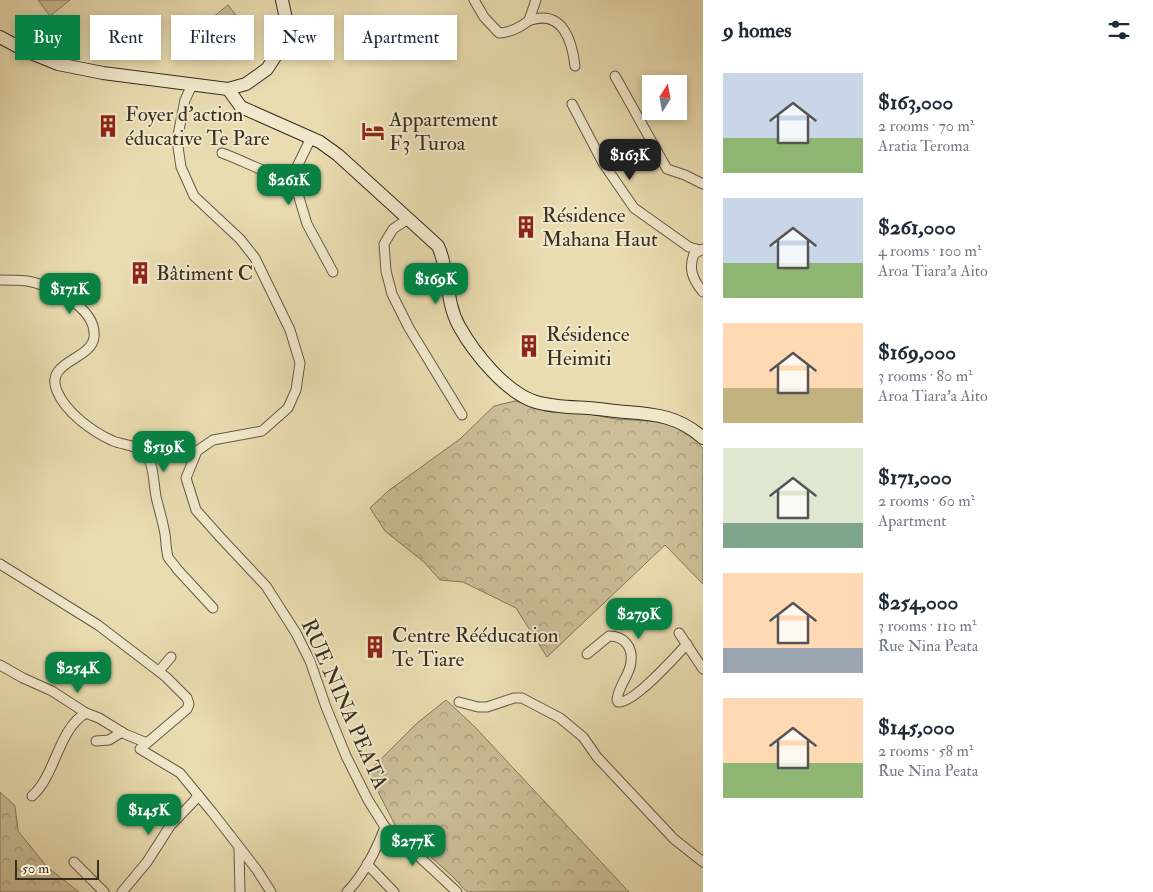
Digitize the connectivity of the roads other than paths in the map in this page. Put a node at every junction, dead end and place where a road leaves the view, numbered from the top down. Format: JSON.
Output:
{"nodes":[{"id":1,"x":282,"y":0,"type":"edge"},
{"id":2,"x":474,"y":0,"type":"edge"},
{"id":3,"x":536,"y":0,"type":"edge"},
{"id":4,"x":529,"y":20,"type":"junction"},
{"id":5,"x":0,"y":37,"type":"edge"},
{"id":6,"x":576,"y":66,"type":"dead end"},
{"id":7,"x":615,"y":76,"type":"dead end"},
{"id":8,"x":192,"y":85,"type":"junction"},
{"id":9,"x":228,"y":89,"type":"junction"},
{"id":10,"x":572,"y":104,"type":"dead end"},
{"id":11,"x":311,"y":138,"type":"junction"},
{"id":12,"x":222,"y":153,"type":"dead end"},
{"id":13,"x":291,"y":179,"type":"junction"},
{"id":14,"x":703,"y":184,"type":"edge"},
{"id":15,"x":408,"y":219,"type":"junction"},
{"id":16,"x":701,"y":250,"type":"edge"},
{"id":17,"x":332,"y":272,"type":"dead end"},
{"id":18,"x":0,"y":280,"type":"edge"},
{"id":19,"x":703,"y":292,"type":"edge"},
{"id":20,"x":462,"y":415,"type":"dead end"},
{"id":21,"x":703,"y":438,"type":"edge"},
{"id":22,"x":0,"y":564,"type":"edge"},
{"id":23,"x":213,"y":608,"type":"dead end"},
{"id":24,"x":679,"y":633,"type":"dead end"},
{"id":25,"x":687,"y":644,"type":"junction"},
{"id":26,"x":587,"y":654,"type":"dead end"},
{"id":27,"x":171,"y":657,"type":"dead end"},
{"id":28,"x":0,"y":665,"type":"edge"},
{"id":29,"x":703,"y":669,"type":"edge"},
{"id":30,"x":159,"y":671,"type":"junction"},
{"id":31,"x":459,"y":702,"type":"dead end"},
{"id":32,"x":86,"y":713,"type":"junction"},
{"id":33,"x":122,"y":732,"type":"junction"},
{"id":34,"x":96,"y":742,"type":"dead end"},
{"id":35,"x":148,"y":743,"type":"junction"},
{"id":36,"x":198,"y":795,"type":"junction"},
{"id":37,"x":32,"y":796,"type":"dead end"},
{"id":38,"x":385,"y":827,"type":"junction"},
{"id":39,"x":239,"y":847,"type":"junction"},
{"id":40,"x":74,"y":862,"type":"dead end"},
{"id":41,"x":703,"y":862,"type":"edge"},
{"id":42,"x":367,"y":864,"type":"junction"},
{"id":43,"x":104,"y":892,"type":"edge"},
{"id":44,"x":122,"y":892,"type":"edge"},
{"id":45,"x":240,"y":892,"type":"edge"},
{"id":46,"x":272,"y":892,"type":"edge"},
{"id":47,"x":347,"y":892,"type":"edge"},
{"id":48,"x":394,"y":892,"type":"edge"},
{"id":49,"x":457,"y":892,"type":"edge"}],
"edges":[{"from":1,"to":9,"type":"main road"},
{"from":2,"to":4,"type":"street"},
{"from":3,"to":4,"type":"street"},
{"from":4,"to":6,"type":"street"},
{"from":5,"to":8,"type":"main road"},
{"from":7,"to":14,"type":"street"},
{"from":8,"to":9,"type":"main road"},
{"from":8,"to":38,"type":"street","name":"RUE NINA PEATA"},
{"from":9,"to":11,"type":"main road"},
{"from":10,"to":16,"type":"street"},
{"from":11,"to":13,"type":"street"},
{"from":11,"to":15,"type":"main road"},
{"from":12,"to":13,"type":"street"},
{"from":13,"to":17,"type":"street"},
{"from":15,"to":20,"type":"street"},
{"from":15,"to":21,"type":"main road"},
{"from":16,"to":19,"type":"street"},
{"from":18,"to":23,"type":"street"},
{"from":22,"to":30,"type":"street"},
{"from":24,"to":25,"type":"street"},
{"from":25,"to":26,"type":"street"},
{"from":25,"to":29,"type":"street"},
{"from":27,"to":30,"type":"street"},
{"from":28,"to":32,"type":"street"},
{"from":30,"to":35,"type":"street"},
{"from":31,"to":41,"type":"street"},
{"from":32,"to":33,"type":"street"},
{"from":32,"to":37,"type":"street"},
{"from":33,"to":34,"type":"street"},
{"from":33,"to":35,"type":"street"},
{"from":35,"to":36,"type":"street"},
{"from":36,"to":39,"type":"street"},
{"from":36,"to":44,"type":"street"},
{"from":38,"to":42,"type":"street"},
{"from":38,"to":49,"type":"street","name":"RUE NINA PEATA"},
{"from":39,"to":45,"type":"street"},
{"from":39,"to":46,"type":"street"},
{"from":40,"to":43,"type":"street"},
{"from":42,"to":47,"type":"street"},
{"from":42,"to":48,"type":"street"}]}
